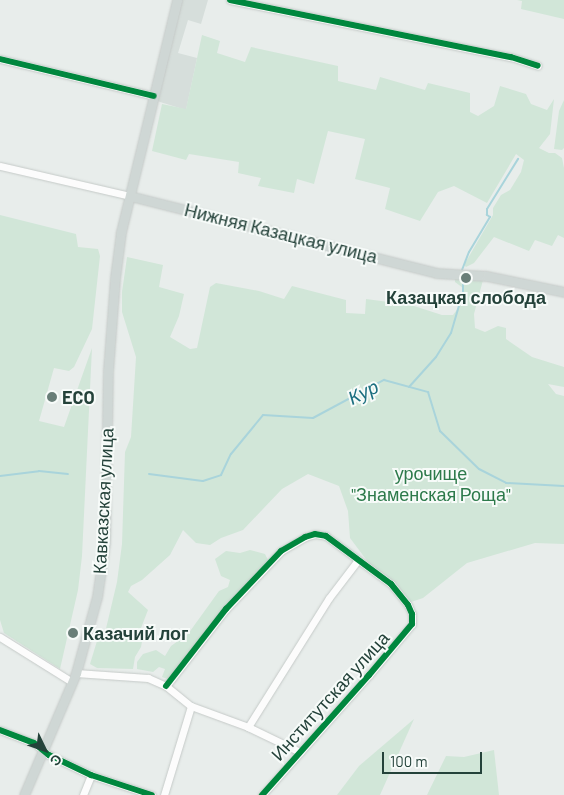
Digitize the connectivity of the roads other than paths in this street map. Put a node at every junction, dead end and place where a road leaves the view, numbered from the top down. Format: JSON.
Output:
{"nodes":[{"id":1,"x":177,"y":0,"type":"edge"},
{"id":2,"x":230,"y":0,"type":"edge"},
{"id":3,"x":0,"y":59,"type":"edge"},
{"id":4,"x":538,"y":66,"type":"dead end"},
{"id":5,"x":154,"y":96,"type":"junction"},
{"id":6,"x":0,"y":166,"type":"edge"},
{"id":7,"x":130,"y":196,"type":"junction"},
{"id":8,"x":564,"y":292,"type":"edge"},
{"id":9,"x":358,"y":560,"type":"junction"},
{"id":10,"x":0,"y":636,"type":"edge"},
{"id":11,"x":76,"y":672,"type":"junction"},
{"id":12,"x":72,"y":682,"type":"junction"},
{"id":13,"x":166,"y":686,"type":"junction"},
{"id":14,"x":191,"y":706,"type":"junction"},
{"id":15,"x":248,"y":727,"type":"junction"},
{"id":16,"x":0,"y":730,"type":"edge"},
{"id":17,"x":43,"y":750,"type":"junction"},
{"id":18,"x":300,"y":752,"type":"junction"},
{"id":19,"x":91,"y":775,"type":"junction"},
{"id":20,"x":24,"y":795,"type":"edge"},
{"id":21,"x":83,"y":795,"type":"edge"},
{"id":22,"x":152,"y":795,"type":"edge"},
{"id":23,"x":164,"y":795,"type":"edge"},
{"id":24,"x":262,"y":795,"type":"edge"}],
"edges":[{"from":1,"to":5,"type":"main road","name":"Кавказская улица"},
{"from":2,"to":4,"type":"street"},
{"from":3,"to":5,"type":"street"},
{"from":5,"to":7,"type":"main road","name":"Кавказская улица"},
{"from":6,"to":7,"type":"street","name":"Нижняя Казацкая улица"},
{"from":7,"to":8,"type":"main road","name":"Нижняя Казацкая улица"},
{"from":7,"to":11,"type":"main road","name":"Кавказская улица"},
{"from":9,"to":13,"type":"street"},
{"from":9,"to":15,"type":"street"},
{"from":9,"to":18,"type":"street","name":"Институтская улица"},
{"from":10,"to":12,"type":"street"},
{"from":11,"to":12,"type":"main road","name":"Кавказская улица"},
{"from":11,"to":13,"type":"street"},
{"from":12,"to":17,"type":"main road","name":"Кавказская улица"},
{"from":13,"to":14,"type":"street"},
{"from":14,"to":15,"type":"street"},
{"from":14,"to":23,"type":"street"},
{"from":15,"to":18,"type":"street"},
{"from":16,"to":17,"type":"street"},
{"from":17,"to":19,"type":"street"},
{"from":17,"to":20,"type":"main road","name":"Кавказская улица"},
{"from":18,"to":24,"type":"street","name":"Институтская улица"},
{"from":19,"to":21,"type":"street"},
{"from":19,"to":22,"type":"street"}]}
